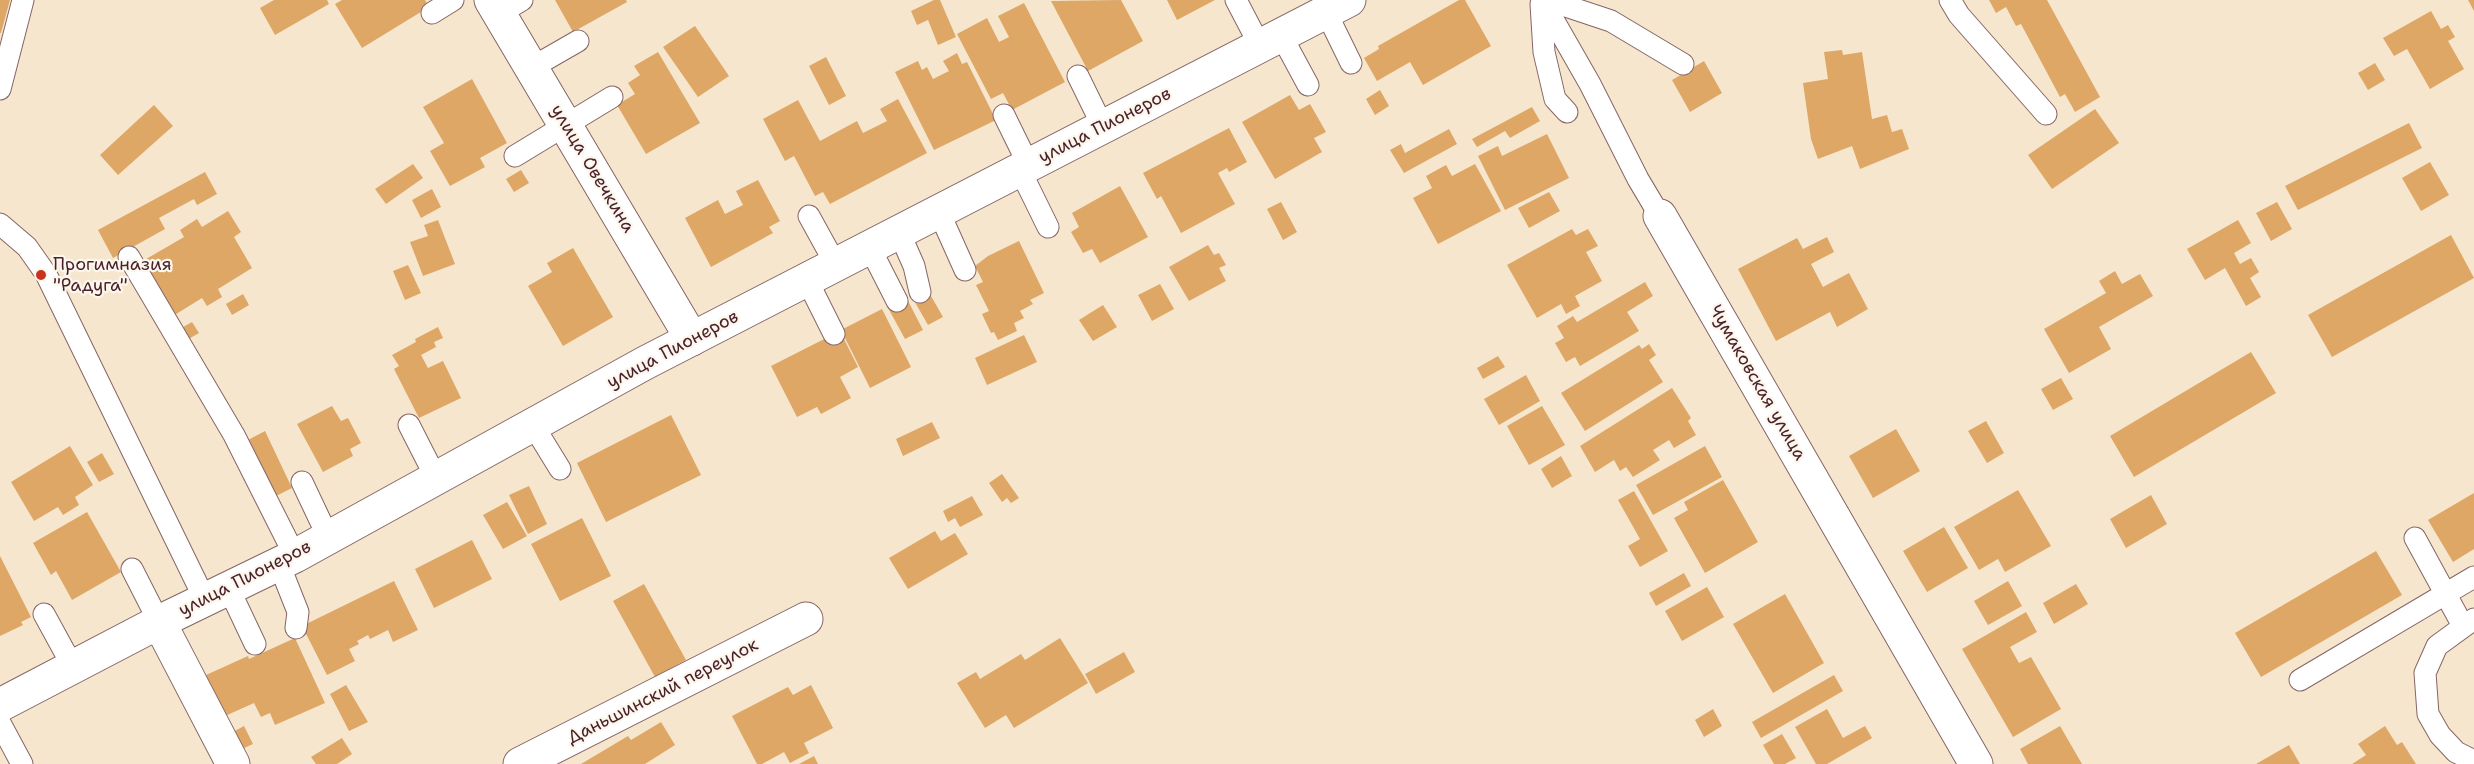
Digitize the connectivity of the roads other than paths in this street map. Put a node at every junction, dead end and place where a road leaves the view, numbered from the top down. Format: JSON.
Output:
{"nodes":[{"id":1,"x":22,"y":0,"type":"edge"},
{"id":2,"x":453,"y":0,"type":"edge"},
{"id":3,"x":1236,"y":0,"type":"edge"},
{"id":4,"x":1541,"y":0,"type":"edge"},
{"id":5,"x":1548,"y":0,"type":"edge"},
{"id":6,"x":1950,"y":0,"type":"edge"},
{"id":7,"x":504,"y":5,"type":"edge"},
{"id":8,"x":1338,"y":6,"type":"edge"},
{"id":9,"x":432,"y":13,"type":"dead end"},
{"id":10,"x":578,"y":40,"type":"dead end"},
{"id":11,"x":1270,"y":41,"type":"junction"},
{"id":12,"x":1352,"y":63,"type":"dead end"},
{"id":13,"x":1683,"y":64,"type":"dead end"},
{"id":14,"x":531,"y":68,"type":"junction"},
{"id":15,"x":1078,"y":76,"type":"dead end"},
{"id":16,"x":1308,"y":85,"type":"dead end"},
{"id":17,"x":0,"y":89,"type":"edge"},
{"id":18,"x":612,"y":98,"type":"dead end"},
{"id":19,"x":1568,"y":112,"type":"dead end"},
{"id":20,"x":2046,"y":114,"type":"dead end"},
{"id":21,"x":1004,"y":115,"type":"dead end"},
{"id":22,"x":565,"y":125,"type":"junction"},
{"id":23,"x":1103,"y":127,"type":"junction"},
{"id":24,"x":515,"y":156,"type":"dead end"},
{"id":25,"x":1024,"y":168,"type":"junction"},
{"id":26,"x":939,"y":212,"type":"junction"},
{"id":27,"x":809,"y":216,"type":"dead end"},
{"id":28,"x":1660,"y":216,"type":"joint"},
{"id":29,"x":0,"y":224,"type":"edge"},
{"id":30,"x":1048,"y":227,"type":"dead end"},
{"id":31,"x":899,"y":232,"type":"junction"},
{"id":32,"x":870,"y":248,"type":"junction"},
{"id":33,"x":129,"y":257,"type":"dead end"},
{"id":34,"x":836,"y":265,"type":"junction"},
{"id":35,"x":965,"y":270,"type":"dead end"},
{"id":36,"x":807,"y":280,"type":"junction"},
{"id":37,"x":921,"y":292,"type":"dead end"},
{"id":38,"x":897,"y":301,"type":"dead end"},
{"id":39,"x":834,"y":334,"type":"dead end"},
{"id":40,"x":692,"y":339,"type":"junction"},
{"id":41,"x":409,"y":424,"type":"dead end"},
{"id":42,"x":533,"y":424,"type":"junction"},
{"id":43,"x":560,"y":469,"type":"dead end"},
{"id":44,"x":436,"y":478,"type":"junction"},
{"id":45,"x":302,"y":482,"type":"dead end"},
{"id":46,"x":328,"y":537,"type":"junction"},
{"id":47,"x":2415,"y":538,"type":"dead end"},
{"id":48,"x":287,"y":560,"type":"junction"},
{"id":49,"x":132,"y":569,"type":"dead end"},
{"id":50,"x":2474,"y":577,"type":"edge"},
{"id":51,"x":217,"y":594,"type":"junction"},
{"id":52,"x":2445,"y":594,"type":"junction"},
{"id":53,"x":44,"y":614,"type":"dead end"},
{"id":54,"x":806,"y":619,"type":"dead end"},
{"id":55,"x":159,"y":622,"type":"junction"},
{"id":56,"x":2468,"y":622,"type":"edge"},
{"id":57,"x":296,"y":628,"type":"dead end"},
{"id":58,"x":255,"y":644,"type":"dead end"},
{"id":59,"x":73,"y":667,"type":"junction"},
{"id":60,"x":2300,"y":680,"type":"dead end"},
{"id":61,"x":0,"y":705,"type":"edge"},
{"id":62,"x":0,"y":723,"type":"edge"},
{"id":63,"x":2474,"y":761,"type":"edge"},
{"id":64,"x":22,"y":764,"type":"edge"},
{"id":65,"x":233,"y":764,"type":"edge"},
{"id":66,"x":520,"y":764,"type":"edge"},
{"id":67,"x":1976,"y":764,"type":"edge"}],
"edges":[{"from":1,"to":17,"type":"lane"},
{"from":2,"to":9,"type":"lane"},
{"from":3,"to":11,"type":"lane"},
{"from":4,"to":19,"type":"lane"},
{"from":4,"to":28,"type":"lane","name":"Чумаковская улица"},
{"from":5,"to":13,"type":"lane"},
{"from":6,"to":20,"type":"lane"},
{"from":7,"to":14,"type":"street","name":"улица Овечкина"},
{"from":8,"to":11,"type":"street","name":"улица Пионеров"},
{"from":8,"to":12,"type":"lane"},
{"from":10,"to":14,"type":"lane"},
{"from":11,"to":16,"type":"lane"},
{"from":11,"to":23,"type":"street","name":"улица Пионеров"},
{"from":14,"to":22,"type":"street","name":"улица Овечкина"},
{"from":15,"to":23,"type":"lane"},
{"from":18,"to":22,"type":"lane"},
{"from":21,"to":25,"type":"lane"},
{"from":22,"to":24,"type":"lane"},
{"from":22,"to":40,"type":"street","name":"улица Овечкина"},
{"from":23,"to":25,"type":"street","name":"улица Пионеров"},
{"from":25,"to":26,"type":"street","name":"улица Пионеров"},
{"from":25,"to":30,"type":"lane"},
{"from":26,"to":31,"type":"street","name":"улица Пионеров"},
{"from":26,"to":35,"type":"lane"},
{"from":27,"to":34,"type":"lane"},
{"from":28,"to":67,"type":"street","name":"Чумаковская улица"},
{"from":29,"to":51,"type":"lane"},
{"from":31,"to":32,"type":"street","name":"улица Пионеров"},
{"from":31,"to":37,"type":"lane"},
{"from":32,"to":34,"type":"street","name":"улица Пионеров"},
{"from":32,"to":38,"type":"lane"},
{"from":33,"to":48,"type":"lane"},
{"from":34,"to":36,"type":"street","name":"улица Пионеров"},
{"from":36,"to":39,"type":"lane"},
{"from":36,"to":40,"type":"street","name":"улица Пионеров"},
{"from":40,"to":42,"type":"street","name":"улица Пионеров"},
{"from":41,"to":44,"type":"lane"},
{"from":42,"to":43,"type":"lane"},
{"from":42,"to":44,"type":"street","name":"улица Пионеров"},
{"from":44,"to":46,"type":"street","name":"улица Пионеров"},
{"from":45,"to":46,"type":"lane"},
{"from":46,"to":48,"type":"street","name":"улица Пионеров"},
{"from":47,"to":52,"type":"lane"},
{"from":48,"to":51,"type":"street","name":"улица Пионеров"},
{"from":48,"to":57,"type":"lane"},
{"from":49,"to":55,"type":"lane"},
{"from":50,"to":52,"type":"lane"},
{"from":51,"to":55,"type":"street","name":"улица Пионеров"},
{"from":51,"to":58,"type":"lane"},
{"from":52,"to":56,"type":"lane"},
{"from":52,"to":60,"type":"lane"},
{"from":53,"to":59,"type":"lane"},
{"from":54,"to":66,"type":"street","name":"Даньшинский переулок"},
{"from":55,"to":59,"type":"street","name":"улица Пионеров"},
{"from":55,"to":65,"type":"street"},
{"from":56,"to":63,"type":"lane"},
{"from":59,"to":61,"type":"street","name":"улица Пионеров"},
{"from":62,"to":64,"type":"lane"}]}
